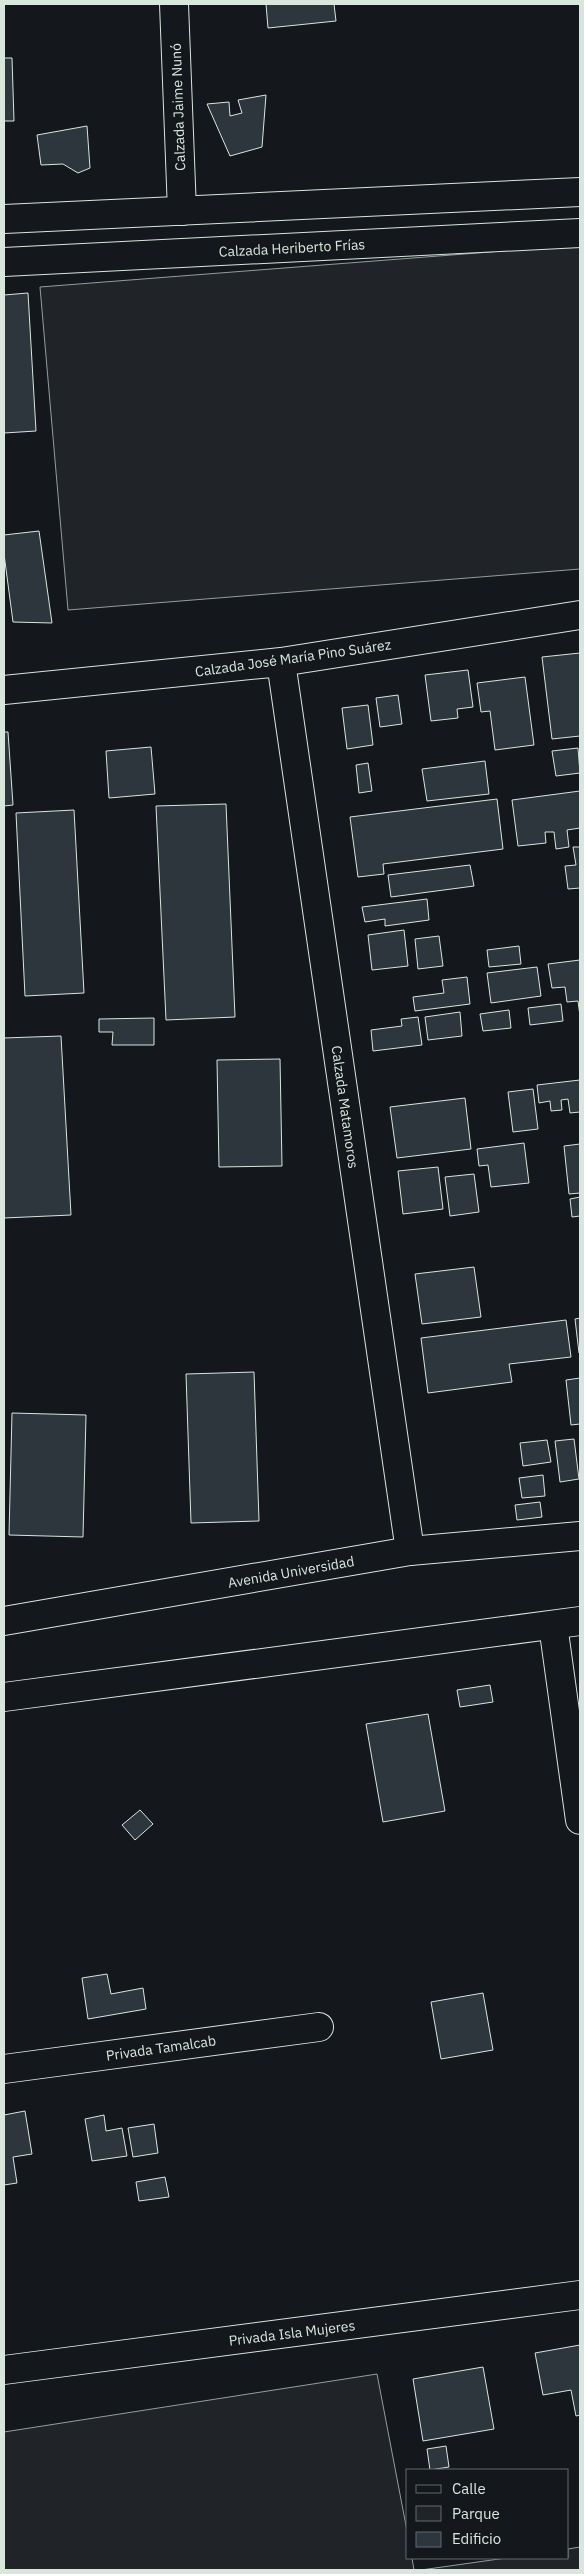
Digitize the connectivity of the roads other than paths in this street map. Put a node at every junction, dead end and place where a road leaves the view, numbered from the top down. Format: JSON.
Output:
{"nodes":[{"id":1,"x":174,"y":4,"type":"edge"},
{"id":2,"x":580,"y":192,"type":"edge"},
{"id":3,"x":182,"y":211,"type":"junction"},
{"id":4,"x":4,"y":219,"type":"edge"},
{"id":5,"x":580,"y":233,"type":"edge"},
{"id":6,"x":4,"y":262,"type":"edge"},
{"id":7,"x":580,"y":615,"type":"edge"},
{"id":8,"x":281,"y":662,"type":"junction"},
{"id":9,"x":4,"y":690,"type":"edge"},
{"id":10,"x":580,"y":1536,"type":"edge"},
{"id":11,"x":410,"y":1551,"type":"junction"},
{"id":12,"x":4,"y":1621,"type":"edge"},
{"id":13,"x":580,"y":1621,"type":"edge"},
{"id":14,"x":553,"y":1625,"type":"junction"},
{"id":15,"x":4,"y":1696,"type":"edge"},
{"id":16,"x":580,"y":1820,"type":"edge"},
{"id":17,"x":319,"y":2027,"type":"dead end"},
{"id":18,"x":4,"y":2069,"type":"edge"},
{"id":19,"x":580,"y":2296,"type":"edge"},
{"id":20,"x":4,"y":2370,"type":"edge"}],
"edges":[{"from":1,"to":3,"type":"street","name":"Calzada Jaime Nunó"},
{"from":2,"to":3,"type":"street"},
{"from":3,"to":4,"type":"street"},
{"from":5,"to":6,"type":"street","name":"Calzada Heriberto Frías"},
{"from":7,"to":8,"type":"street","name":"Calzada José María Pino Suárez"},
{"from":8,"to":9,"type":"street","name":"Calzada José María Pino Suárez"},
{"from":8,"to":11,"type":"street","name":"Calzada Matamoros"},
{"from":10,"to":11,"type":"street","name":"Avenida Universidad"},
{"from":11,"to":12,"type":"street","name":"Avenida Universidad"},
{"from":13,"to":14,"type":"street"},
{"from":14,"to":15,"type":"street"},
{"from":14,"to":16,"type":"street"},
{"from":17,"to":18,"type":"street","name":"Privada Tamalcab"},
{"from":19,"to":20,"type":"street","name":"Privada Isla Mujeres"}]}
